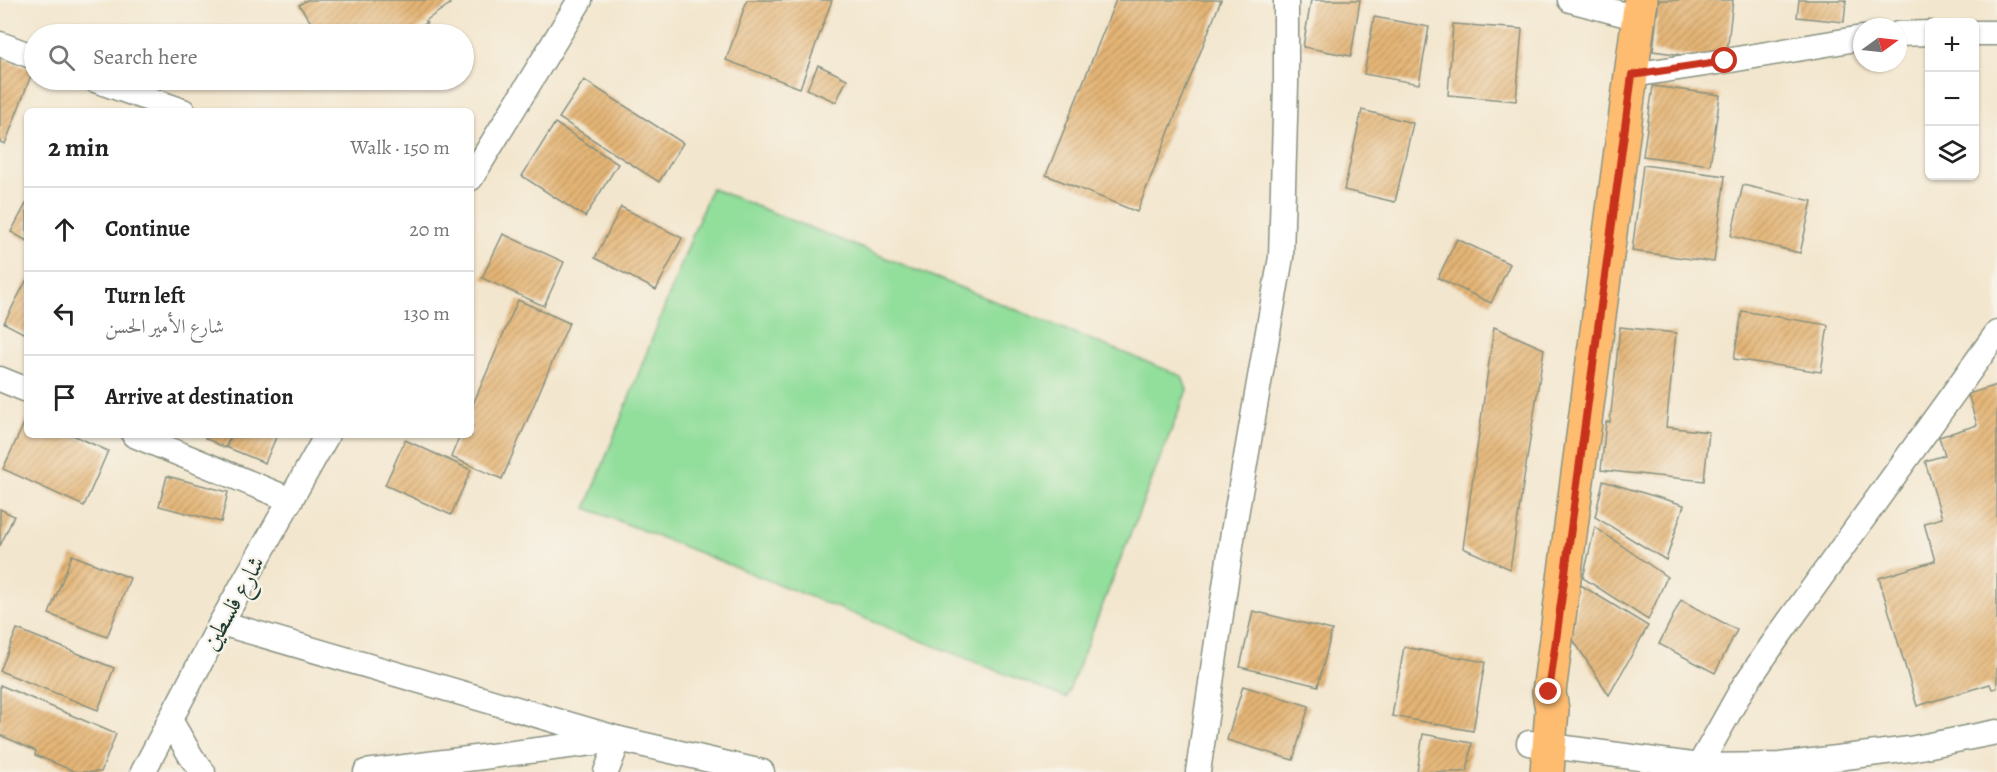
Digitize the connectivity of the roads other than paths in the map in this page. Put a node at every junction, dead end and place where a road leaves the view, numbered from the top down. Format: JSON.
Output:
{"nodes":[{"id":1,"x":580,"y":0,"type":"edge"},
{"id":2,"x":1286,"y":0,"type":"edge"},
{"id":3,"x":1570,"y":0,"type":"edge"},
{"id":4,"x":1640,"y":9,"type":"edge"},
{"id":5,"x":1925,"y":33,"type":"edge"},
{"id":6,"x":1979,"y":33,"type":"edge"},
{"id":7,"x":1997,"y":33,"type":"edge"},
{"id":8,"x":1907,"y":34,"type":"edge"},
{"id":9,"x":1853,"y":40,"type":"edge"},
{"id":10,"x":0,"y":44,"type":"edge"},
{"id":11,"x":24,"y":53,"type":"edge"},
{"id":12,"x":1632,"y":75,"type":"junction"},
{"id":13,"x":123,"y":90,"type":"edge"},
{"id":14,"x":174,"y":108,"type":"edge"},
{"id":15,"x":474,"y":173,"type":"edge"},
{"id":16,"x":1997,"y":333,"type":"edge"},
{"id":17,"x":0,"y":379,"type":"edge"},
{"id":18,"x":24,"y":389,"type":"edge"},
{"id":19,"x":142,"y":438,"type":"edge"},
{"id":20,"x":325,"y":438,"type":"edge"},
{"id":21,"x":291,"y":500,"type":"junction"},
{"id":22,"x":221,"y":624,"type":"junction"},
{"id":23,"x":170,"y":720,"type":"junction"},
{"id":24,"x":1997,"y":732,"type":"edge"},
{"id":25,"x":620,"y":739,"type":"junction"},
{"id":26,"x":1538,"y":758,"type":"edge"},
{"id":27,"x":1699,"y":766,"type":"junction"},
{"id":28,"x":143,"y":772,"type":"edge"},
{"id":29,"x":204,"y":772,"type":"edge"},
{"id":30,"x":366,"y":772,"type":"edge"},
{"id":31,"x":606,"y":772,"type":"edge"},
{"id":32,"x":762,"y":772,"type":"edge"},
{"id":33,"x":1198,"y":772,"type":"edge"}],
"edges":[{"from":1,"to":15,"type":"street"},
{"from":2,"to":33,"type":"street"},
{"from":3,"to":4,"type":"street"},
{"from":4,"to":12,"type":"main road"},
{"from":5,"to":8,"type":"street"},
{"from":6,"to":7,"type":"street"},
{"from":9,"to":12,"type":"street"},
{"from":10,"to":11,"type":"street"},
{"from":12,"to":26,"type":"main road"},
{"from":13,"to":14,"type":"street"},
{"from":16,"to":27,"type":"street"},
{"from":17,"to":18,"type":"street"},
{"from":19,"to":21,"type":"street"},
{"from":20,"to":21,"type":"street","name":"شارع فلسطين"},
{"from":21,"to":22,"type":"street","name":"شارع فلسطين"},
{"from":22,"to":23,"type":"street","name":"شارع فلسطين"},
{"from":22,"to":25,"type":"street"},
{"from":23,"to":28,"type":"street","name":"شارع فلسطين"},
{"from":23,"to":29,"type":"street"},
{"from":24,"to":27,"type":"street"},
{"from":25,"to":30,"type":"street"},
{"from":25,"to":31,"type":"street"},
{"from":25,"to":32,"type":"street"},
{"from":26,"to":27,"type":"street"}]}
